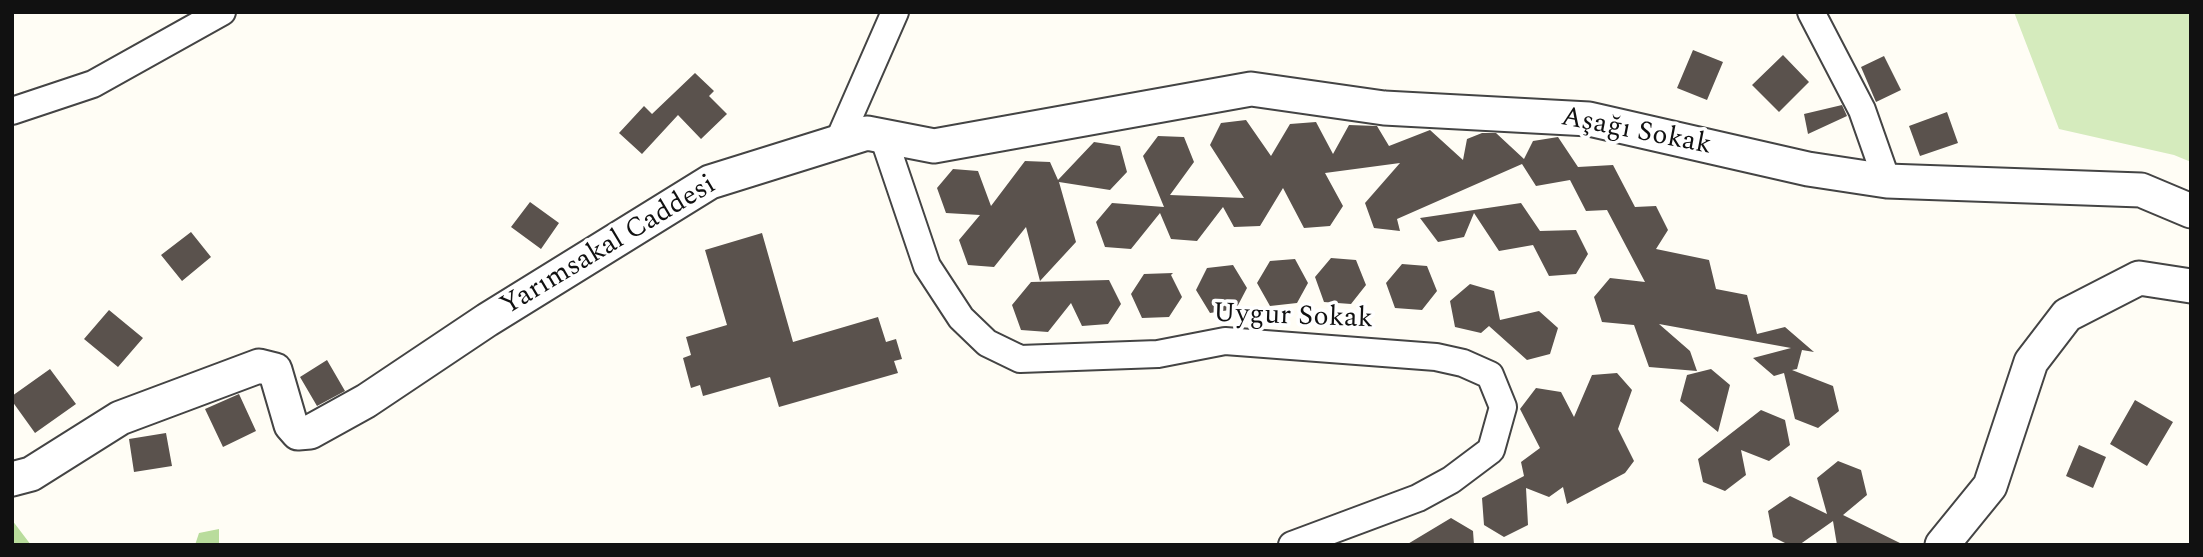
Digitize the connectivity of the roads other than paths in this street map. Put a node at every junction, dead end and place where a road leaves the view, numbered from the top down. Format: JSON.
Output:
{"nodes":[{"id":1,"x":222,"y":12,"type":"edge"},
{"id":2,"x":895,"y":12,"type":"edge"},
{"id":3,"x":1811,"y":12,"type":"edge"},
{"id":4,"x":1340,"y":102,"type":"joint"},
{"id":5,"x":12,"y":111,"type":"edge"},
{"id":6,"x":883,"y":136,"type":"junction"},
{"id":7,"x":838,"y":142,"type":"junction"},
{"id":8,"x":1887,"y":181,"type":"junction"},
{"id":9,"x":2191,"y":211,"type":"edge"},
{"id":10,"x":2191,"y":286,"type":"edge"},
{"id":11,"x":12,"y":479,"type":"edge"},
{"id":12,"x":1292,"y":545,"type":"edge"},
{"id":13,"x":1942,"y":545,"type":"edge"}],
"edges":[{"from":1,"to":5,"type":"street"},
{"from":2,"to":7,"type":"street"},
{"from":3,"to":8,"type":"street"},
{"from":4,"to":6,"type":"street","name":"Yarımsakal Caddesi"},
{"from":4,"to":8,"type":"street","name":"Aşağı Sokak"},
{"from":6,"to":7,"type":"street","name":"Yarımsakal Caddesi"},
{"from":6,"to":12,"type":"street","name":"Uygur Sokak"},
{"from":7,"to":11,"type":"street","name":"Yarımsakal Caddesi"},
{"from":8,"to":9,"type":"street","name":"Aşağı Sokak"},
{"from":10,"to":13,"type":"street"}]}
